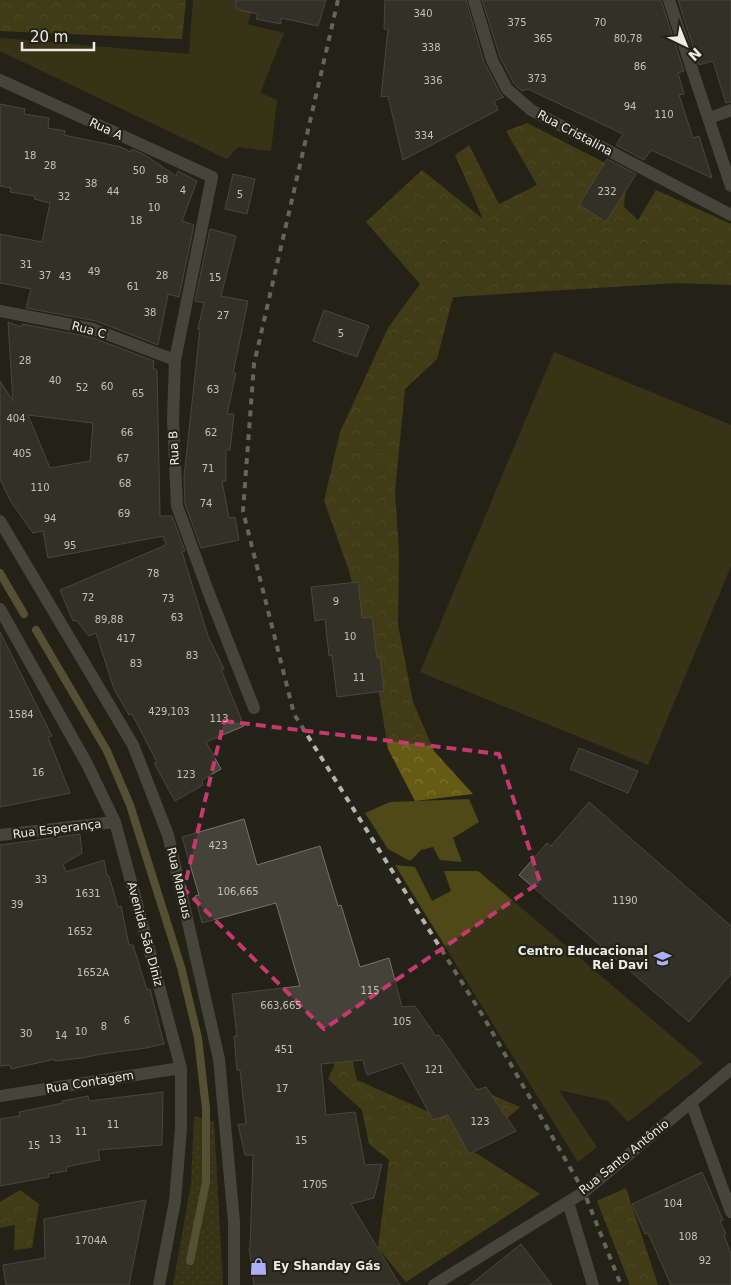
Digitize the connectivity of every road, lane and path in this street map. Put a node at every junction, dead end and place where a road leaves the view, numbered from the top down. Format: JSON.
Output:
{"nodes":[{"id":1,"x":474,"y":0,"type":"edge"},
{"id":2,"x":670,"y":0,"type":"edge"},
{"id":3,"x":0,"y":80,"type":"edge"},
{"id":4,"x":731,"y":110,"type":"edge"},
{"id":5,"x":710,"y":118,"type":"junction"},
{"id":6,"x":212,"y":177,"type":"joint"},
{"id":7,"x":731,"y":186,"type":"edge"},
{"id":8,"x":731,"y":215,"type":"edge"},
{"id":9,"x":0,"y":311,"type":"edge"},
{"id":10,"x":176,"y":360,"type":"junction"},
{"id":11,"x":0,"y":521,"type":"edge"},
{"id":12,"x":0,"y":609,"type":"edge"},
{"id":13,"x":254,"y":708,"type":"dead end"},
{"id":14,"x":114,"y":822,"type":"junction"},
{"id":15,"x":0,"y":836,"type":"edge"},
{"id":16,"x":181,"y":1068,"type":"junction"},
{"id":17,"x":731,"y":1069,"type":"edge"},
{"id":18,"x":0,"y":1096,"type":"edge"},
{"id":19,"x":691,"y":1102,"type":"junction"},
{"id":20,"x":568,"y":1202,"type":"junction"},
{"id":21,"x":731,"y":1212,"type":"edge"},
{"id":22,"x":159,"y":1285,"type":"edge"},
{"id":23,"x":234,"y":1285,"type":"edge"},
{"id":24,"x":434,"y":1285,"type":"edge"},
{"id":25,"x":593,"y":1285,"type":"edge"}],
"edges":[{"from":1,"to":8,"type":"street","name":"Rua Cristalina"},
{"from":2,"to":5,"type":"street"},
{"from":3,"to":6,"type":"street","name":"Rua A"},
{"from":4,"to":5,"type":"street"},
{"from":5,"to":7,"type":"street"},
{"from":6,"to":10,"type":"street","name":"Rua B"},
{"from":9,"to":10,"type":"street","name":"Rua C"},
{"from":10,"to":13,"type":"street","name":"Rua B"},
{"from":11,"to":23,"type":"street","name":"Rua Manaus"},
{"from":12,"to":14,"type":"street","name":"Avenida São Diniz"},
{"from":14,"to":15,"type":"street","name":"Rua Esperança"},
{"from":14,"to":16,"type":"street","name":"Avenida São Diniz"},
{"from":16,"to":18,"type":"street","name":"Rua Contagem"},
{"from":16,"to":22,"type":"street","name":"Avenida São Diniz"},
{"from":17,"to":19,"type":"street","name":"Rua Santo Antônio"},
{"from":19,"to":20,"type":"street","name":"Rua Santo Antônio"},
{"from":19,"to":21,"type":"street"},
{"from":20,"to":24,"type":"street","name":"Rua Santo Antônio"},
{"from":20,"to":25,"type":"street"}]}
